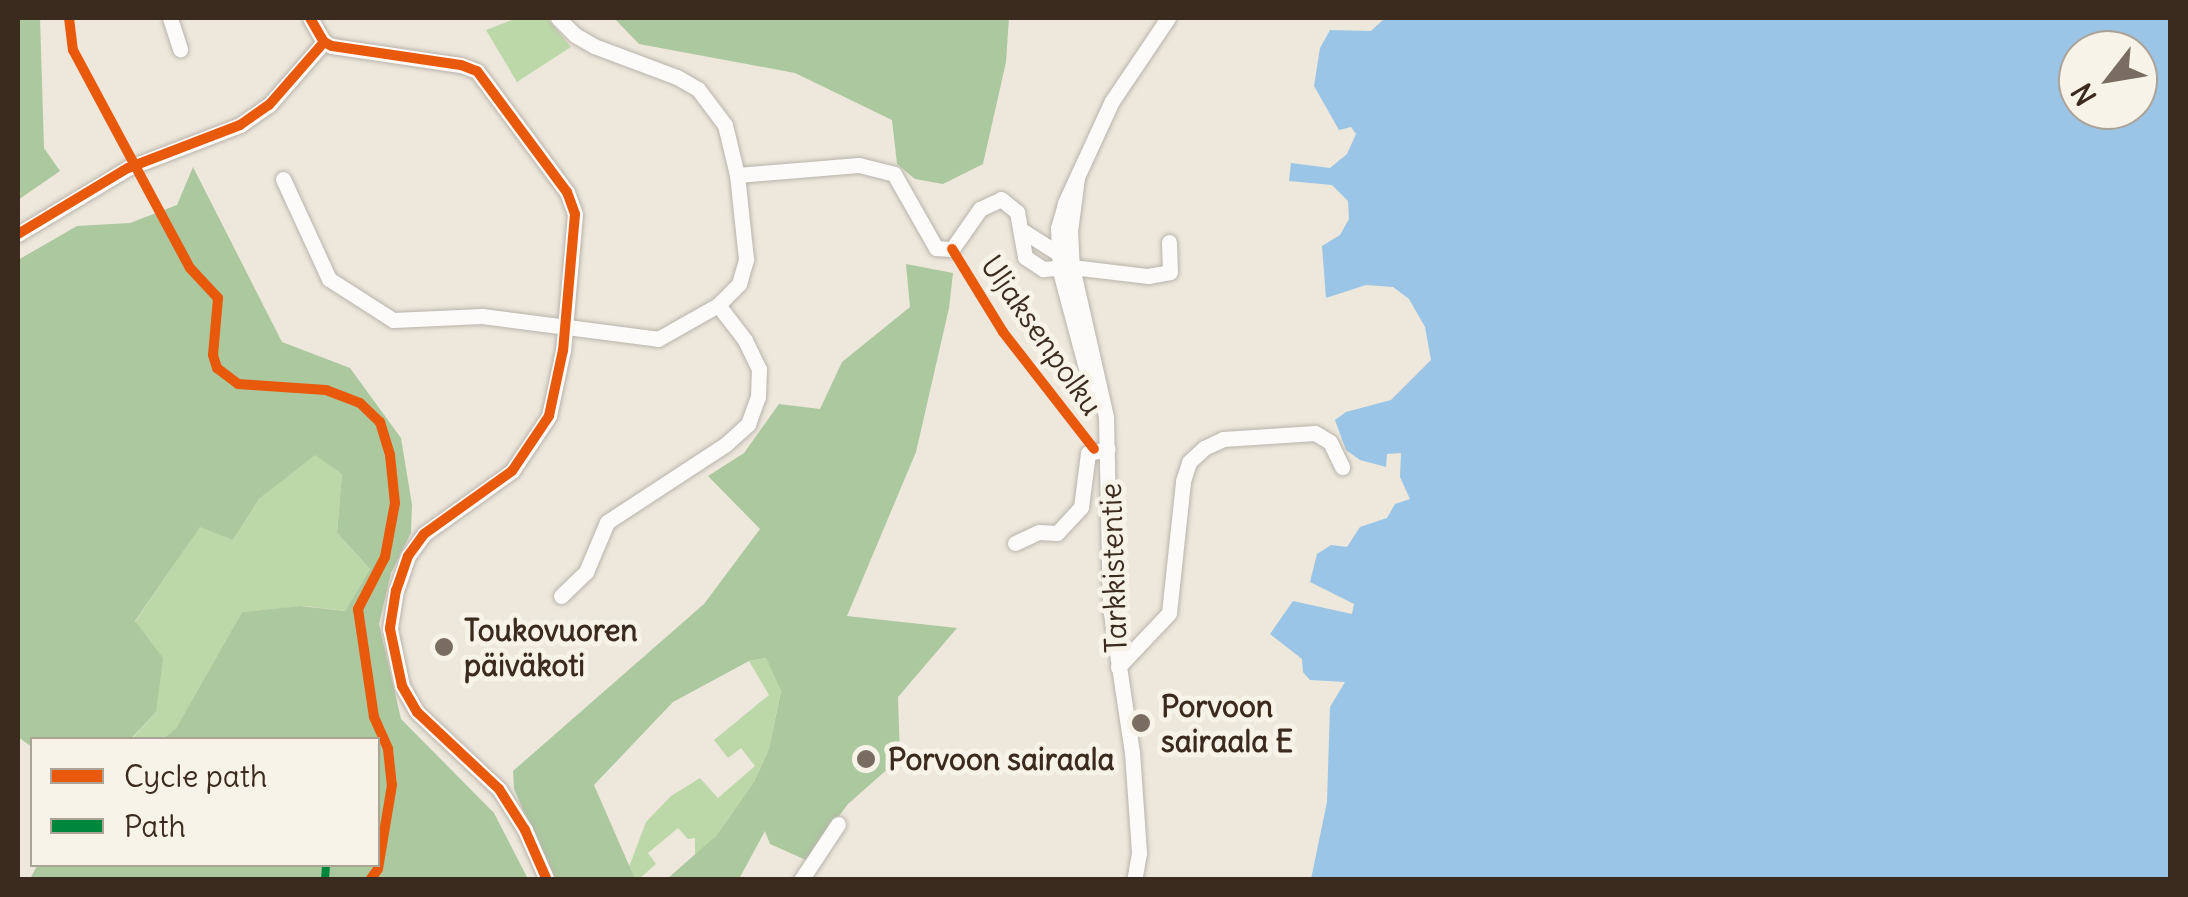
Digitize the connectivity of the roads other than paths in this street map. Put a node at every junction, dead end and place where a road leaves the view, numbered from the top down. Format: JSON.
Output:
{"nodes":[{"id":1,"x":170,"y":18,"type":"edge"},
{"id":2,"x":310,"y":18,"type":"edge"},
{"id":3,"x":558,"y":18,"type":"edge"},
{"id":4,"x":1168,"y":18,"type":"edge"},
{"id":5,"x":324,"y":42,"type":"junction"},
{"id":6,"x":180,"y":49,"type":"dead end"},
{"id":7,"x":737,"y":175,"type":"junction"},
{"id":8,"x":1077,"y":178,"type":"junction"},
{"id":9,"x":284,"y":179,"type":"dead end"},
{"id":10,"x":1023,"y":231,"type":"junction"},
{"id":11,"x":18,"y":234,"type":"edge"},
{"id":12,"x":1170,"y":242,"type":"dead end"},
{"id":13,"x":1058,"y":252,"type":"junction"},
{"id":14,"x":1066,"y":269,"type":"junction"},
{"id":15,"x":718,"y":305,"type":"junction"},
{"id":16,"x":564,"y":326,"type":"junction"},
{"id":17,"x":1107,"y":442,"type":"junction"},
{"id":18,"x":1342,"y":467,"type":"dead end"},
{"id":19,"x":1016,"y":542,"type":"dead end"},
{"id":20,"x":561,"y":596,"type":"dead end"},
{"id":21,"x":1118,"y":667,"type":"junction"},
{"id":22,"x":838,"y":824,"type":"dead end"},
{"id":23,"x":547,"y":880,"type":"edge"},
{"id":24,"x":801,"y":880,"type":"edge"},
{"id":25,"x":1134,"y":880,"type":"edge"}],
"edges":[{"from":1,"to":6,"type":"street"},
{"from":2,"to":5,"type":"street"},
{"from":3,"to":7,"type":"street"},
{"from":4,"to":8,"type":"street","name":"Tarkkistentie"},
{"from":5,"to":11,"type":"street"},
{"from":5,"to":16,"type":"street"},
{"from":7,"to":10,"type":"street"},
{"from":7,"to":15,"type":"street"},
{"from":8,"to":13,"type":"street","name":"Tarkkistentie"},
{"from":8,"to":14,"type":"street","name":"Tarkkistentie"},
{"from":9,"to":16,"type":"street"},
{"from":10,"to":13,"type":"street"},
{"from":10,"to":14,"type":"street"},
{"from":12,"to":14,"type":"street"},
{"from":13,"to":14,"type":"street"},
{"from":14,"to":17,"type":"street","name":"Tarkkistentie"},
{"from":15,"to":16,"type":"street"},
{"from":15,"to":20,"type":"street"},
{"from":16,"to":23,"type":"street"},
{"from":17,"to":19,"type":"street"},
{"from":17,"to":21,"type":"street","name":"Tarkkistentie"},
{"from":18,"to":21,"type":"street"},
{"from":21,"to":25,"type":"street","name":"Tarkkistentie"},
{"from":22,"to":24,"type":"street"}]}
